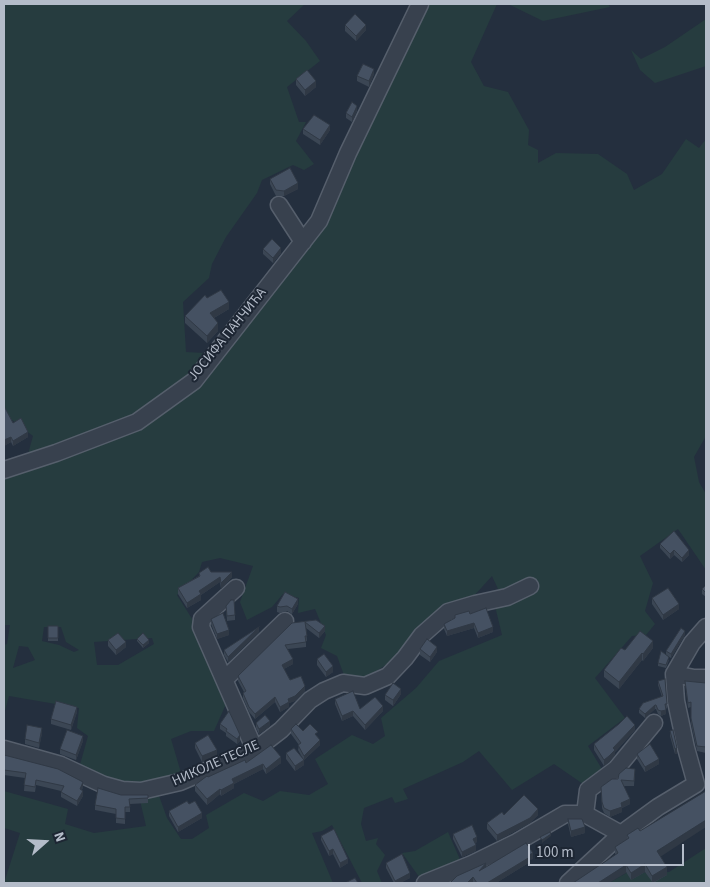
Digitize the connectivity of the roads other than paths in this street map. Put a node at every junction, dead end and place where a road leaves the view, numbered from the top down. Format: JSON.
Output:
{"nodes":[{"id":1,"x":420,"y":4,"type":"edge"},
{"id":2,"x":279,"y":205,"type":"dead end"},
{"id":3,"x":303,"y":242,"type":"junction"},
{"id":4,"x":4,"y":470,"type":"edge"},
{"id":5,"x":530,"y":586,"type":"dead end"},
{"id":6,"x":236,"y":588,"type":"dead end"},
{"id":7,"x":286,"y":621,"type":"dead end"},
{"id":8,"x":706,"y":627,"type":"edge"},
{"id":9,"x":674,"y":674,"type":"junction"},
{"id":10,"x":706,"y":678,"type":"edge"},
{"id":11,"x":225,"y":679,"type":"junction"},
{"id":12,"x":654,"y":723,"type":"dead end"},
{"id":13,"x":4,"y":750,"type":"edge"},
{"id":14,"x":255,"y":750,"type":"junction"},
{"id":15,"x":585,"y":814,"type":"junction"},
{"id":16,"x":622,"y":834,"type":"junction"},
{"id":17,"x":426,"y":883,"type":"edge"},
{"id":18,"x":568,"y":883,"type":"edge"}],
"edges":[{"from":1,"to":3,"type":"street","name":"ЈОСИФА ПАНЧИЋА"},
{"from":2,"to":3,"type":"street"},
{"from":3,"to":4,"type":"street","name":"ЈОСИФА ПАНЧИЋА"},
{"from":5,"to":14,"type":"street","name":"НИКОЛЕ ТЕСЛЕ"},
{"from":6,"to":11,"type":"street"},
{"from":7,"to":11,"type":"street"},
{"from":8,"to":9,"type":"street"},
{"from":9,"to":10,"type":"street"},
{"from":9,"to":16,"type":"street"},
{"from":11,"to":14,"type":"street"},
{"from":12,"to":15,"type":"street"},
{"from":13,"to":14,"type":"street","name":"НИКОЛЕ ТЕСЛЕ"},
{"from":15,"to":16,"type":"street"},
{"from":15,"to":17,"type":"street"},
{"from":16,"to":18,"type":"street"}]}
